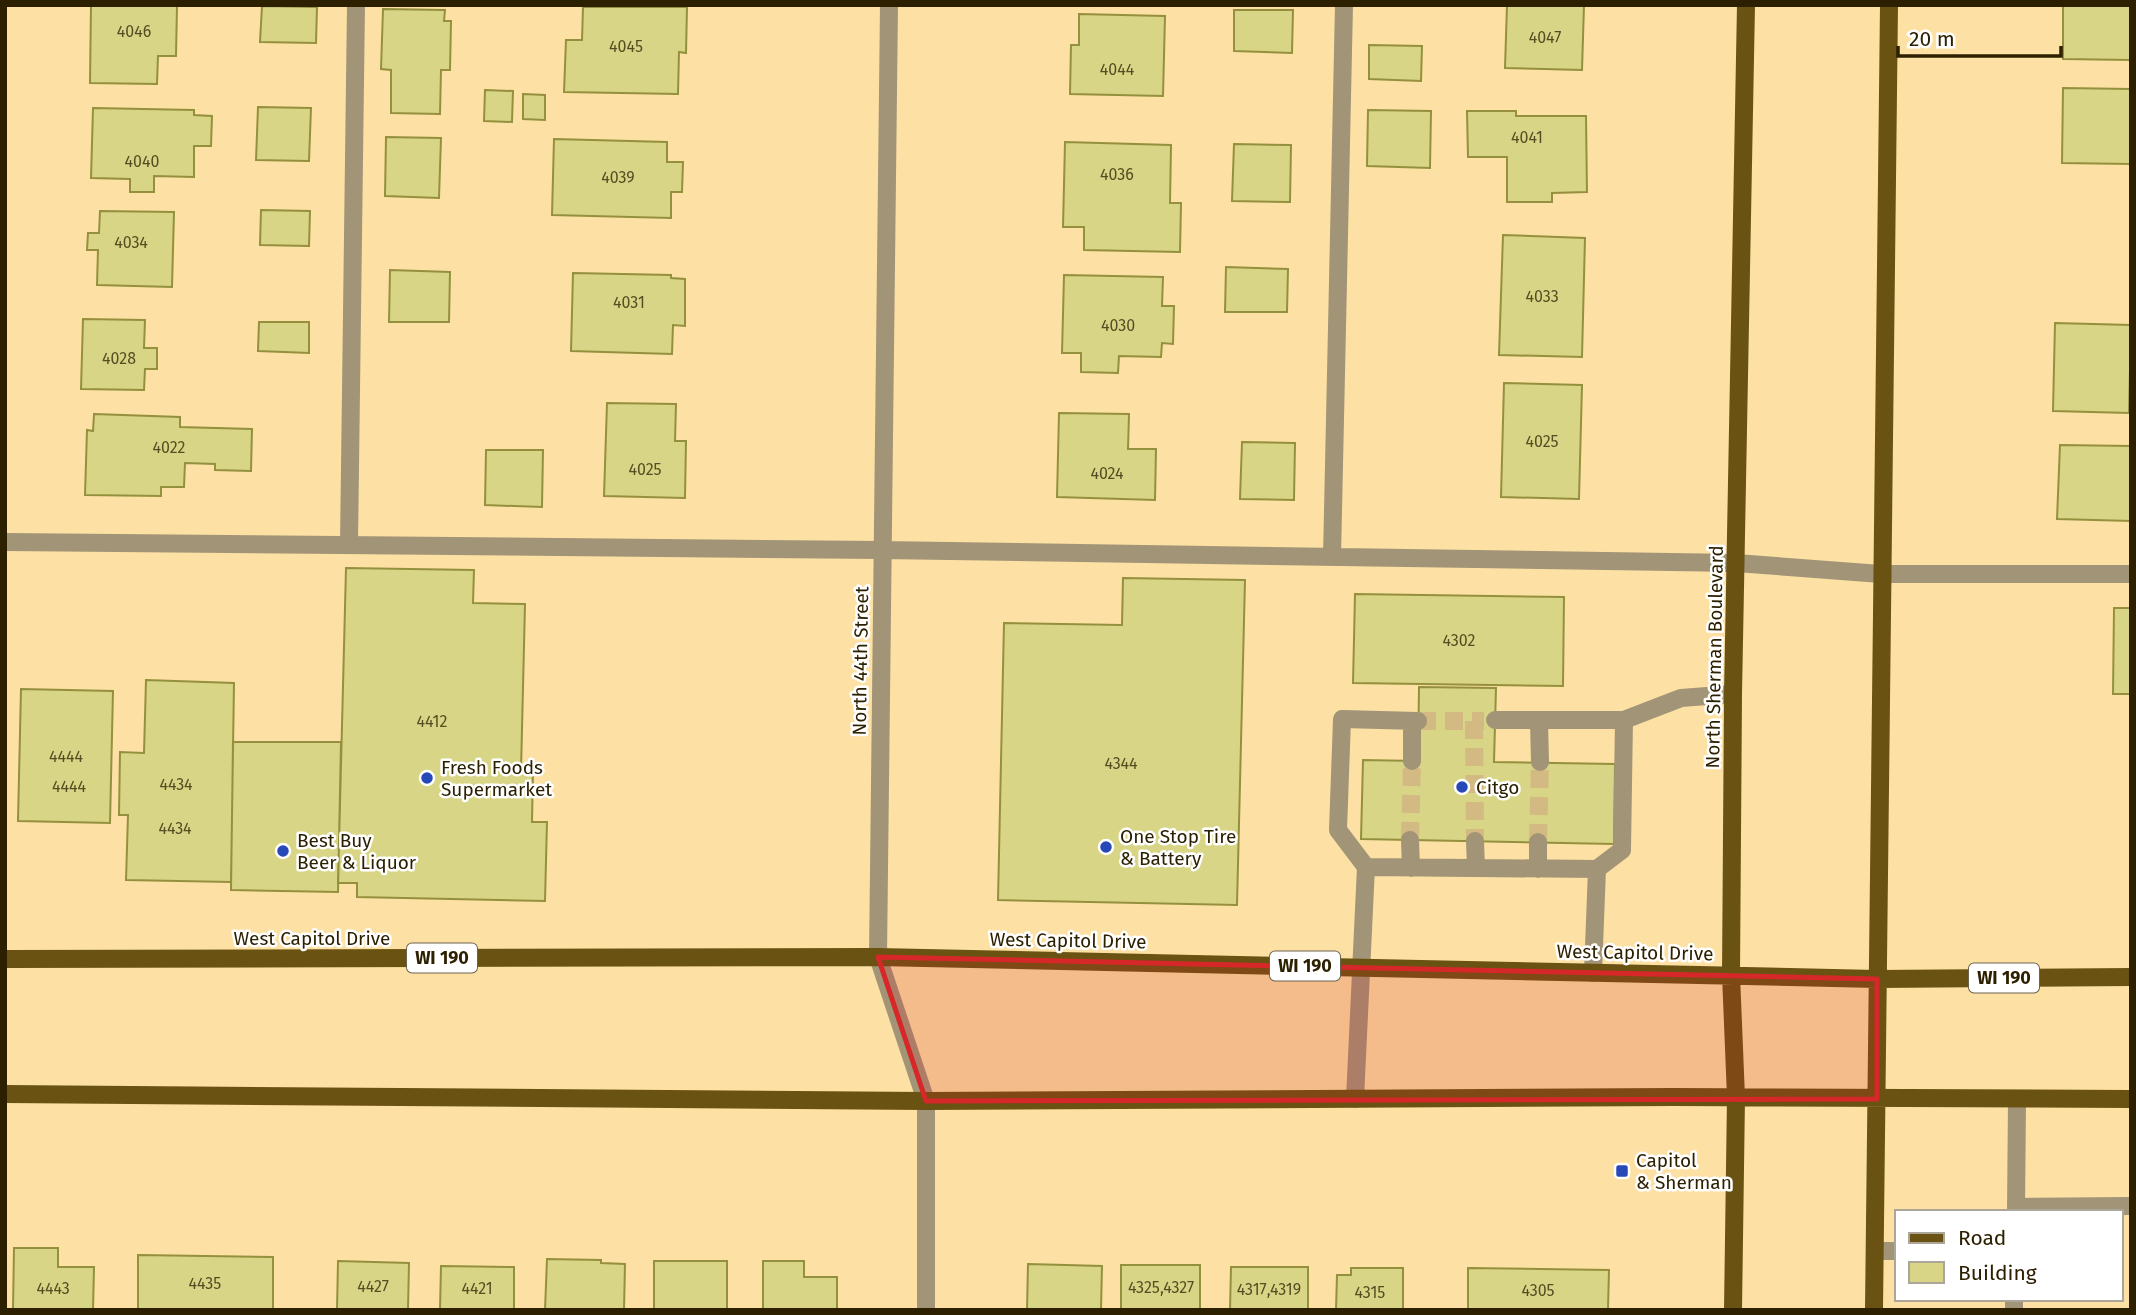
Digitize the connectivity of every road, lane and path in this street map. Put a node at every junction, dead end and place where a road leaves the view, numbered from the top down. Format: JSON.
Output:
{"nodes":[{"id":1,"x":356,"y":5,"type":"edge"},
{"id":2,"x":889,"y":5,"type":"edge"},
{"id":3,"x":1344,"y":5,"type":"edge"},
{"id":4,"x":1746,"y":5,"type":"edge"},
{"id":5,"x":1889,"y":5,"type":"edge"},
{"id":6,"x":5,"y":542,"type":"edge"},
{"id":7,"x":349,"y":545,"type":"junction"},
{"id":8,"x":882,"y":550,"type":"junction"},
{"id":9,"x":1332,"y":557,"type":"junction"},
{"id":10,"x":1736,"y":563,"type":"junction"},
{"id":11,"x":1881,"y":574,"type":"junction"},
{"id":12,"x":2131,"y":574,"type":"edge"},
{"id":13,"x":1733,"y":694,"type":"junction"},
{"id":14,"x":1495,"y":720,"type":"tunnel mouth"},
{"id":15,"x":1624,"y":720,"type":"junction"},
{"id":16,"x":1539,"y":721,"type":"junction"},
{"id":17,"x":1412,"y":761,"type":"tunnel mouth"},
{"id":18,"x":1540,"y":762,"type":"tunnel mouth"},
{"id":19,"x":1410,"y":840,"type":"tunnel mouth"},
{"id":20,"x":1475,"y":841,"type":"tunnel mouth"},
{"id":21,"x":1538,"y":842,"type":"tunnel mouth"},
{"id":22,"x":1366,"y":867,"type":"junction"},
{"id":23,"x":1411,"y":868,"type":"junction"},
{"id":24,"x":1476,"y":868,"type":"junction"},
{"id":25,"x":1538,"y":869,"type":"junction"},
{"id":26,"x":1597,"y":869,"type":"junction"},
{"id":27,"x":878,"y":957,"type":"junction"},
{"id":28,"x":5,"y":959,"type":"edge"},
{"id":29,"x":1362,"y":967,"type":"junction"},
{"id":30,"x":1593,"y":972,"type":"junction"},
{"id":31,"x":1731,"y":975,"type":"junction"},
{"id":32,"x":2131,"y":977,"type":"edge"},
{"id":33,"x":1877,"y":979,"type":"junction"},
{"id":34,"x":5,"y":1094,"type":"edge"},
{"id":35,"x":1736,"y":1097,"type":"junction"},
{"id":36,"x":1355,"y":1099,"type":"junction"},
{"id":37,"x":1877,"y":1099,"type":"junction"},
{"id":38,"x":2017,"y":1099,"type":"junction"},
{"id":39,"x":2131,"y":1099,"type":"edge"},
{"id":40,"x":926,"y":1101,"type":"junction"},
{"id":41,"x":2131,"y":1206,"type":"edge"},
{"id":42,"x":2016,"y":1209,"type":"edge"},
{"id":43,"x":1875,"y":1251,"type":"junction"},
{"id":44,"x":1895,"y":1251,"type":"edge"},
{"id":45,"x":926,"y":1310,"type":"edge"},
{"id":46,"x":1733,"y":1310,"type":"edge"},
{"id":47,"x":1874,"y":1310,"type":"edge"}],
"edges":[{"from":1,"to":7,"type":"street"},
{"from":2,"to":8,"type":"street","name":"North 44th Street"},
{"from":3,"to":9,"type":"street"},
{"from":4,"to":10,"type":"main road","name":"North Sherman Boulevard"},
{"from":5,"to":11,"type":"main road"},
{"from":6,"to":7,"type":"street"},
{"from":7,"to":8,"type":"street"},
{"from":8,"to":9,"type":"street"},
{"from":8,"to":27,"type":"street","name":"North 44th Street"},
{"from":9,"to":10,"type":"street"},
{"from":10,"to":11,"type":"street"},
{"from":10,"to":13,"type":"main road","name":"North Sherman Boulevard"},
{"from":11,"to":12,"type":"street"},
{"from":11,"to":33,"type":"main road"},
{"from":13,"to":15,"type":"street"},
{"from":13,"to":31,"type":"main road","name":"North Sherman Boulevard"},
{"from":14,"to":16,"type":"street"},
{"from":15,"to":16,"type":"street"},
{"from":15,"to":26,"type":"street"},
{"from":16,"to":18,"type":"street"},
{"from":17,"to":22,"type":"street"},
{"from":19,"to":23,"type":"street"},
{"from":20,"to":24,"type":"street"},
{"from":21,"to":25,"type":"street"},
{"from":22,"to":23,"type":"street"},
{"from":22,"to":29,"type":"street"},
{"from":23,"to":24,"type":"street"},
{"from":24,"to":25,"type":"street"},
{"from":25,"to":26,"type":"street"},
{"from":26,"to":30,"type":"street"},
{"from":27,"to":28,"type":"main road","name":"West Capitol Drive","number":"WI 190"},
{"from":27,"to":29,"type":"main road","name":"West Capitol Drive","number":"WI 190"},
{"from":27,"to":40,"type":"street","name":"North 44th Street"},
{"from":29,"to":30,"type":"main road","name":"West Capitol Drive","number":"WI 190"},
{"from":29,"to":36,"type":"street"},
{"from":30,"to":31,"type":"main road","name":"West Capitol Drive","number":"WI 190"},
{"from":31,"to":33,"type":"main road","name":"West Capitol Drive","number":"WI 190"},
{"from":31,"to":35,"type":"main road","name":"North Sherman Boulevard"},
{"from":32,"to":33,"type":"main road","name":"West Capitol Drive","number":"WI 190"},
{"from":33,"to":37,"type":"main road"},
{"from":34,"to":40,"type":"main road"},
{"from":35,"to":36,"type":"main road"},
{"from":35,"to":37,"type":"main road"},
{"from":35,"to":46,"type":"main road","name":"North Sherman Boulevard"},
{"from":36,"to":40,"type":"main road"},
{"from":37,"to":38,"type":"main road"},
{"from":37,"to":43,"type":"main road"},
{"from":38,"to":39,"type":"main road"},
{"from":38,"to":42,"type":"street"},
{"from":40,"to":45,"type":"street","name":"North 44th Street"},
{"from":41,"to":42,"type":"street"},
{"from":43,"to":44,"type":"street"},
{"from":43,"to":47,"type":"main road"}]}
